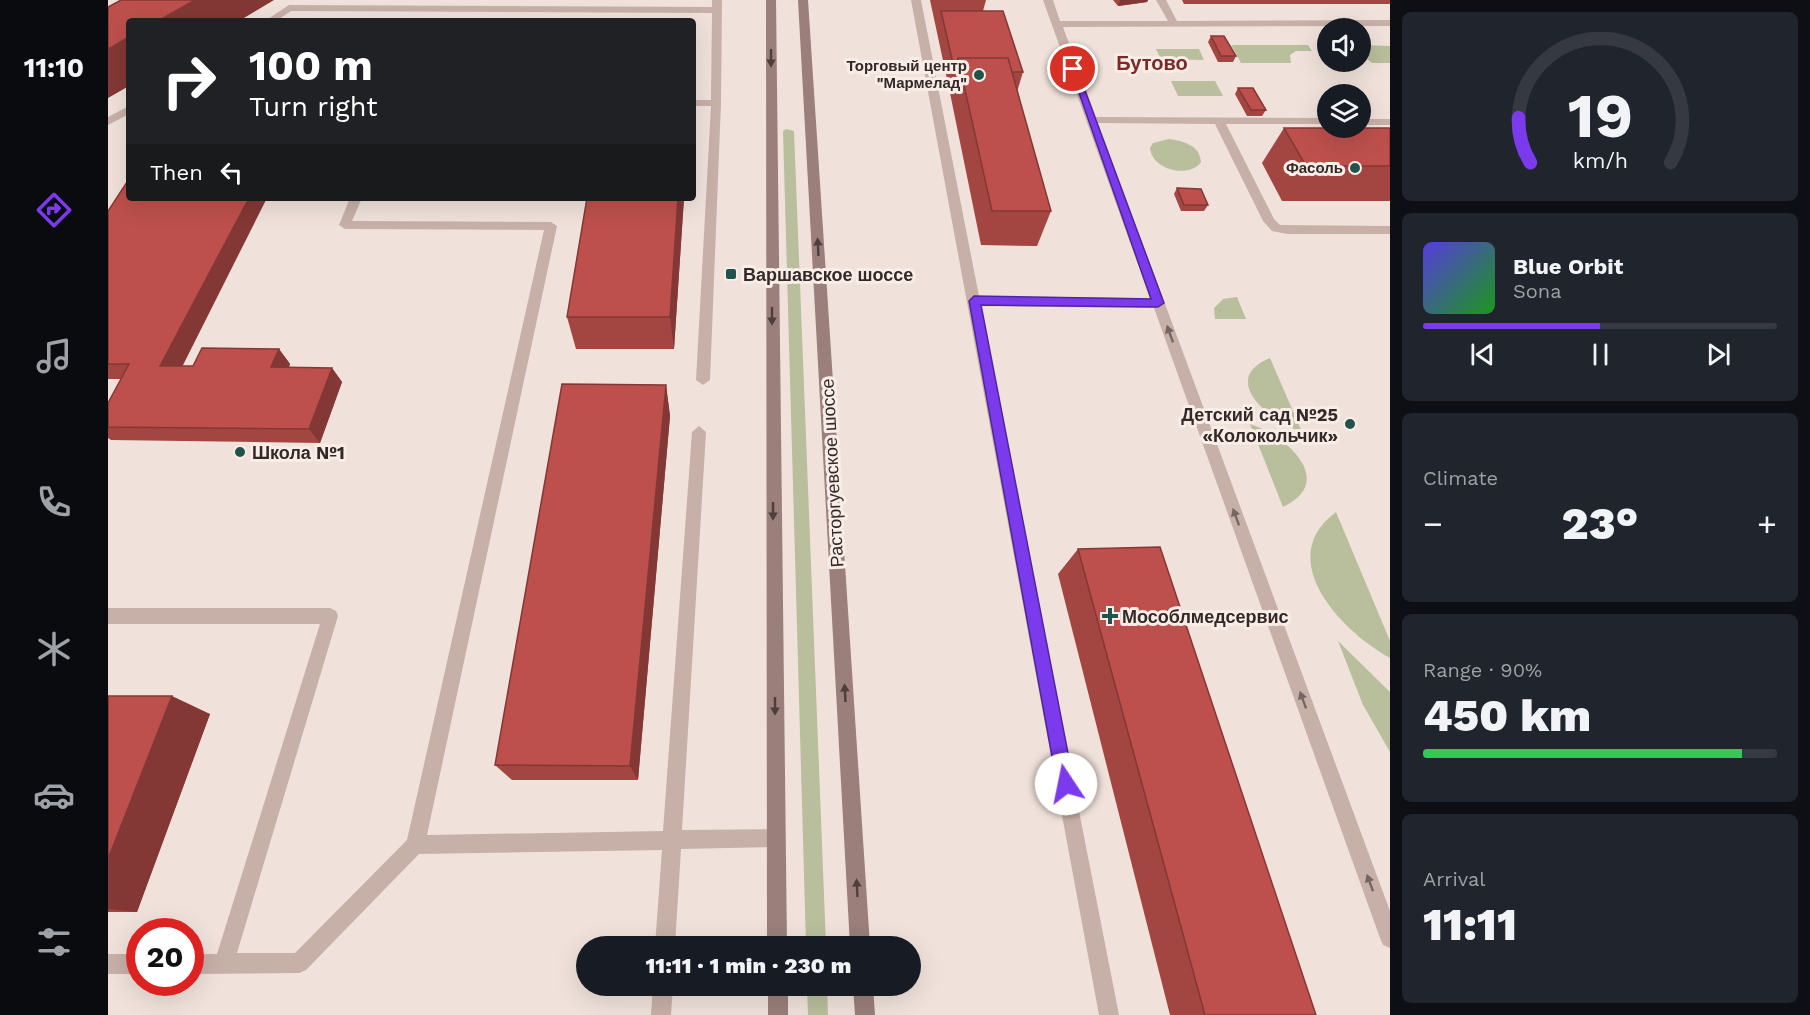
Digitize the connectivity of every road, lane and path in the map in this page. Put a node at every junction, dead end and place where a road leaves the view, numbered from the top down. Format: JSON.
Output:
{"nodes":[{"id":1,"x":771,"y":0,"type":"edge"},
{"id":2,"x":803,"y":0,"type":"edge"},
{"id":3,"x":916,"y":0,"type":"edge"},
{"id":4,"x":1048,"y":0,"type":"edge"},
{"id":5,"x":1161,"y":0,"type":"edge"},
{"id":6,"x":419,"y":4,"type":"edge"},
{"id":7,"x":717,"y":5,"type":"edge"},
{"id":8,"x":274,"y":18,"type":"edge"},
{"id":9,"x":1390,"y":23,"type":"edge"},
{"id":10,"x":1057,"y":24,"type":"junction"},
{"id":11,"x":1174,"y":24,"type":"junction"},
{"id":12,"x":696,"y":103,"type":"edge"},
{"id":13,"x":716,"y":103,"type":"junction"},
{"id":14,"x":126,"y":112,"type":"edge"},
{"id":15,"x":1091,"y":120,"type":"junction"},
{"id":16,"x":1219,"y":121,"type":"junction"},
{"id":17,"x":1317,"y":121,"type":"edge"},
{"id":18,"x":108,"y":122,"type":"edge"},
{"id":19,"x":1371,"y":122,"type":"edge"},
{"id":20,"x":1390,"y":122,"type":"edge"},
{"id":21,"x":355,"y":201,"type":"edge"},
{"id":22,"x":1390,"y":230,"type":"edge"},
{"id":23,"x":974,"y":301,"type":"junction"},
{"id":24,"x":1158,"y":303,"type":"junction"},
{"id":25,"x":704,"y":380,"type":"dead end"},
{"id":26,"x":699,"y":432,"type":"dead end"},
{"id":27,"x":108,"y":616,"type":"edge"},
{"id":28,"x":776,"y":838,"type":"junction"},
{"id":29,"x":672,"y":839,"type":"junction"},
{"id":30,"x":414,"y":844,"type":"junction"},
{"id":31,"x":666,"y":936,"type":"edge"},
{"id":32,"x":777,"y":936,"type":"edge"},
{"id":33,"x":859,"y":936,"type":"edge"},
{"id":34,"x":1390,"y":938,"type":"edge"},
{"id":35,"x":224,"y":963,"type":"junction"},
{"id":36,"x":108,"y":964,"type":"edge"},
{"id":37,"x":126,"y":964,"type":"edge"},
{"id":38,"x":204,"y":964,"type":"edge"},
{"id":39,"x":662,"y":996,"type":"edge"},
{"id":40,"x":778,"y":996,"type":"edge"},
{"id":41,"x":864,"y":996,"type":"edge"},
{"id":42,"x":661,"y":1015,"type":"edge"},
{"id":43,"x":778,"y":1015,"type":"edge"},
{"id":44,"x":865,"y":1015,"type":"edge"},
{"id":45,"x":1109,"y":1015,"type":"edge"}],
"edges":[{"from":1,"to":28,"type":"main road","one_way":true},
{"from":33,"to":2,"type":"main road","name":"Расторгуевское шоссе","one_way":true},
{"from":3,"to":23,"type":"lane"},
{"from":4,"to":10,"type":"lane"},
{"from":5,"to":11,"type":"lane"},
{"from":6,"to":7,"type":"lane"},
{"from":6,"to":8,"type":"lane"},
{"from":7,"to":13,"type":"lane"},
{"from":9,"to":11,"type":"lane"},
{"from":10,"to":11,"type":"lane"},
{"from":10,"to":15,"type":"lane"},
{"from":12,"to":13,"type":"lane"},
{"from":13,"to":25,"type":"lane"},
{"from":14,"to":18,"type":"lane"},
{"from":15,"to":16,"type":"lane"},
{"from":15,"to":24,"type":"lane"},
{"from":16,"to":17,"type":"lane"},
{"from":16,"to":22,"type":"lane"},
{"from":19,"to":20,"type":"lane"},
{"from":21,"to":30,"type":"lane"},
{"from":23,"to":24,"type":"lane"},
{"from":23,"to":45,"type":"lane"},
{"from":34,"to":24,"type":"lane","one_way":true},
{"from":26,"to":29,"type":"lane"},
{"from":27,"to":35,"type":"lane"},
{"from":28,"to":29,"type":"lane"},
{"from":28,"to":32,"type":"main road"},
{"from":29,"to":30,"type":"lane"},
{"from":29,"to":31,"type":"lane"},
{"from":30,"to":35,"type":"lane"},
{"from":35,"to":38,"type":"lane"},
{"from":36,"to":37,"type":"lane"},
{"from":39,"to":42,"type":"lane"},
{"from":40,"to":43,"type":"main road"},
{"from":41,"to":44,"type":"main road"}]}
